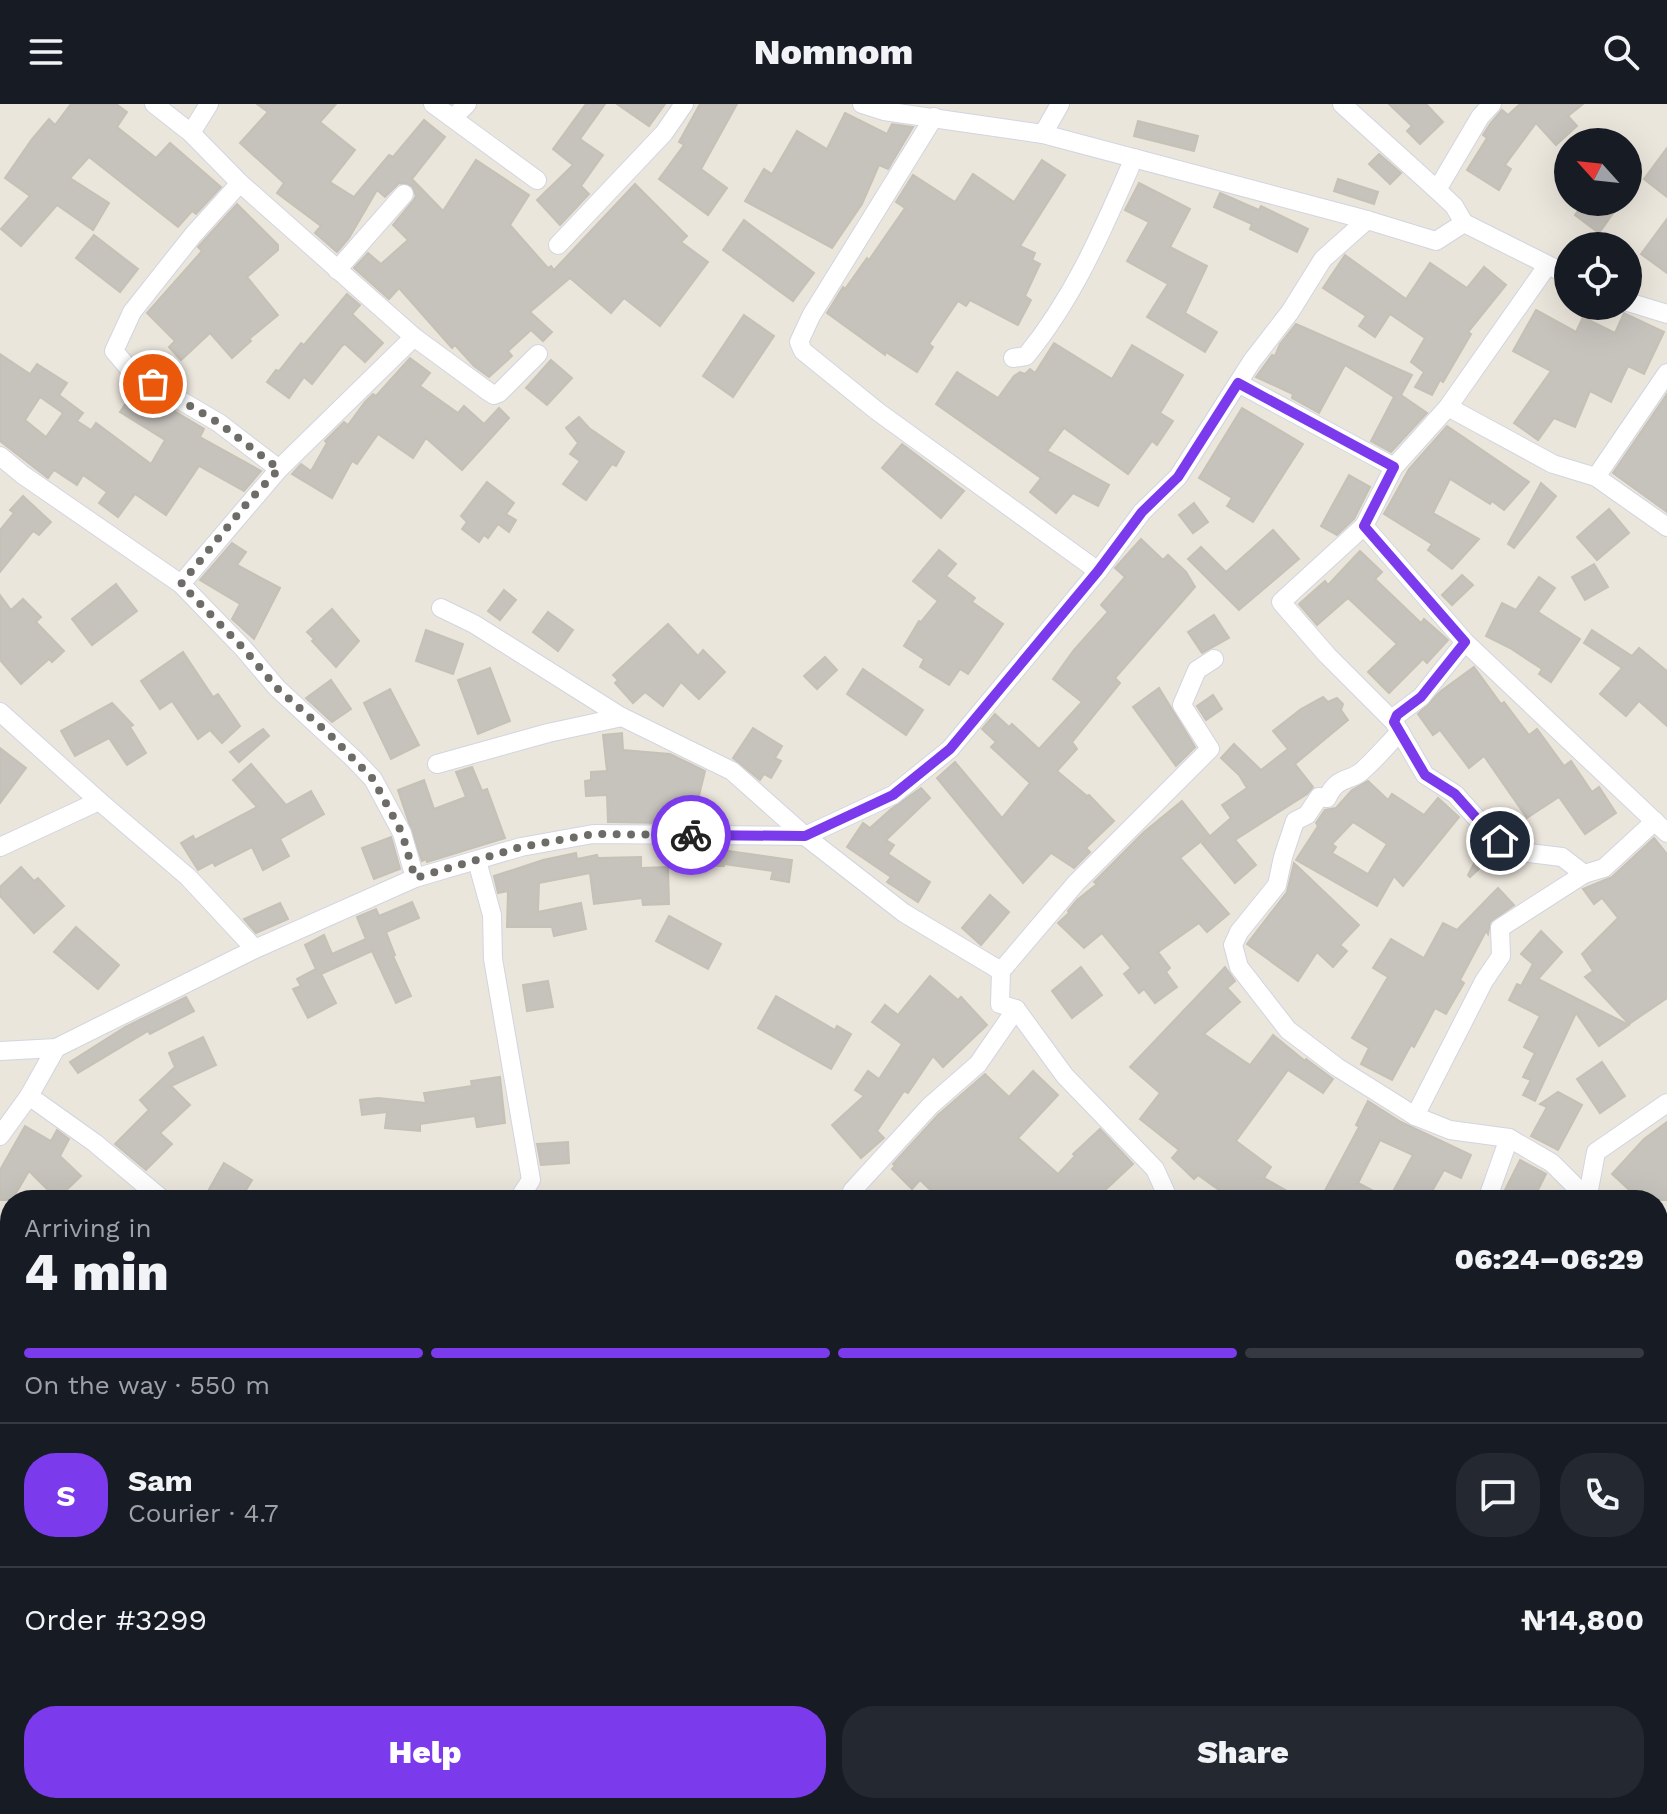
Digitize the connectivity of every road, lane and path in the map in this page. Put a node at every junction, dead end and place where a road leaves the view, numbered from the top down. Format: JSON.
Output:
{"nodes":[{"id":1,"x":154,"y":104,"type":"edge"},
{"id":2,"x":209,"y":104,"type":"edge"},
{"id":3,"x":433,"y":104,"type":"edge"},
{"id":4,"x":467,"y":104,"type":"edge"},
{"id":5,"x":684,"y":104,"type":"edge"},
{"id":6,"x":862,"y":104,"type":"edge"},
{"id":7,"x":1060,"y":104,"type":"edge"},
{"id":8,"x":1342,"y":104,"type":"edge"},
{"id":9,"x":1492,"y":104,"type":"edge"},
{"id":10,"x":934,"y":117,"type":"junction"},
{"id":11,"x":453,"y":118,"type":"junction"},
{"id":12,"x":191,"y":133,"type":"junction"},
{"id":13,"x":1043,"y":134,"type":"junction"},
{"id":14,"x":1134,"y":158,"type":"junction"},
{"id":15,"x":537,"y":180,"type":"dead end"},
{"id":16,"x":240,"y":183,"type":"junction"},
{"id":17,"x":1437,"y":190,"type":"junction"},
{"id":18,"x":404,"y":194,"type":"dead end"},
{"id":19,"x":1367,"y":220,"type":"junction"},
{"id":20,"x":1464,"y":223,"type":"junction"},
{"id":21,"x":558,"y":245,"type":"dead end"},
{"id":22,"x":1547,"y":266,"type":"junction"},
{"id":23,"x":1554,"y":269,"type":"edge"},
{"id":24,"x":337,"y":270,"type":"junction"},
{"id":25,"x":1642,"y":306,"type":"edge"},
{"id":26,"x":1667,"y":314,"type":"edge"},
{"id":27,"x":414,"y":337,"type":"junction"},
{"id":28,"x":538,"y":354,"type":"dead end"},
{"id":29,"x":1013,"y":358,"type":"dead end"},
{"id":30,"x":1667,"y":373,"type":"edge"},
{"id":31,"x":1238,"y":383,"type":"junction"},
{"id":32,"x":1448,"y":407,"type":"junction"},
{"id":33,"x":0,"y":456,"type":"edge"},
{"id":34,"x":1394,"y":467,"type":"junction"},
{"id":35,"x":279,"y":469,"type":"junction"},
{"id":36,"x":1596,"y":477,"type":"junction"},
{"id":37,"x":1364,"y":526,"type":"junction"},
{"id":38,"x":1667,"y":527,"type":"edge"},
{"id":39,"x":1098,"y":571,"type":"junction"},
{"id":40,"x":181,"y":584,"type":"junction"},
{"id":41,"x":441,"y":608,"type":"dead end"},
{"id":42,"x":1465,"y":642,"type":"junction"},
{"id":43,"x":1214,"y":659,"type":"dead end"},
{"id":44,"x":0,"y":712,"type":"edge"},
{"id":45,"x":622,"y":717,"type":"junction"},
{"id":46,"x":1397,"y":727,"type":"junction"},
{"id":47,"x":437,"y":764,"type":"dead end"},
{"id":48,"x":99,"y":801,"type":"junction"},
{"id":49,"x":1661,"y":827,"type":"edge"},
{"id":50,"x":805,"y":836,"type":"junction"},
{"id":51,"x":0,"y":847,"type":"edge"},
{"id":52,"x":477,"y":861,"type":"junction"},
{"id":53,"x":1584,"y":874,"type":"junction"},
{"id":54,"x":415,"y":878,"type":"junction"},
{"id":55,"x":255,"y":949,"type":"junction"},
{"id":56,"x":1001,"y":971,"type":"junction"},
{"id":57,"x":1016,"y":1009,"type":"junction"},
{"id":58,"x":56,"y":1048,"type":"junction"},
{"id":59,"x":0,"y":1051,"type":"edge"},
{"id":60,"x":29,"y":1096,"type":"junction"},
{"id":61,"x":1667,"y":1103,"type":"edge"},
{"id":62,"x":1415,"y":1116,"type":"junction"},
{"id":63,"x":0,"y":1136,"type":"edge"},
{"id":64,"x":1509,"y":1138,"type":"junction"},
{"id":65,"x":151,"y":1190,"type":"edge"},
{"id":66,"x":524,"y":1190,"type":"edge"},
{"id":67,"x":853,"y":1190,"type":"edge"},
{"id":68,"x":1164,"y":1190,"type":"edge"},
{"id":69,"x":1491,"y":1190,"type":"edge"},
{"id":70,"x":1579,"y":1190,"type":"edge"},
{"id":71,"x":1594,"y":1190,"type":"edge"}],
"edges":[{"from":1,"to":12,"type":"street"},
{"from":2,"to":12,"type":"street"},
{"from":3,"to":11,"type":"street"},
{"from":4,"to":11,"type":"street"},
{"from":5,"to":21,"type":"street"},
{"from":6,"to":10,"type":"street"},
{"from":7,"to":13,"type":"street"},
{"from":8,"to":17,"type":"street"},
{"from":9,"to":17,"type":"street"},
{"from":10,"to":13,"type":"street"},
{"from":10,"to":39,"type":"street"},
{"from":11,"to":15,"type":"street"},
{"from":12,"to":16,"type":"street"},
{"from":13,"to":14,"type":"street"},
{"from":14,"to":19,"type":"street"},
{"from":14,"to":29,"type":"street"},
{"from":16,"to":24,"type":"street"},
{"from":16,"to":35,"type":"street"},
{"from":17,"to":20,"type":"street"},
{"from":18,"to":24,"type":"street"},
{"from":19,"to":20,"type":"street"},
{"from":19,"to":31,"type":"street"},
{"from":20,"to":22,"type":"street"},
{"from":22,"to":23,"type":"street"},
{"from":22,"to":32,"type":"street"},
{"from":24,"to":27,"type":"street"},
{"from":25,"to":26,"type":"street"},
{"from":27,"to":28,"type":"street"},
{"from":27,"to":35,"type":"street"},
{"from":30,"to":36,"type":"street"},
{"from":31,"to":34,"type":"street"},
{"from":31,"to":39,"type":"street"},
{"from":32,"to":34,"type":"street"},
{"from":32,"to":36,"type":"street"},
{"from":33,"to":40,"type":"street"},
{"from":34,"to":37,"type":"street"},
{"from":35,"to":40,"type":"street"},
{"from":36,"to":38,"type":"street"},
{"from":37,"to":42,"type":"street"},
{"from":37,"to":46,"type":"street"},
{"from":39,"to":50,"type":"street"},
{"from":40,"to":54,"type":"street"},
{"from":41,"to":45,"type":"street"},
{"from":42,"to":46,"type":"street"},
{"from":42,"to":49,"type":"street"},
{"from":43,"to":56,"type":"street"},
{"from":44,"to":48,"type":"street"},
{"from":45,"to":47,"type":"street"},
{"from":45,"to":50,"type":"street"},
{"from":46,"to":53,"type":"street"},
{"from":46,"to":62,"type":"street"},
{"from":48,"to":51,"type":"street"},
{"from":48,"to":55,"type":"street"},
{"from":49,"to":53,"type":"street"},
{"from":50,"to":52,"type":"street"},
{"from":50,"to":56,"type":"street"},
{"from":52,"to":54,"type":"street"},
{"from":52,"to":66,"type":"street"},
{"from":53,"to":62,"type":"street"},
{"from":54,"to":55,"type":"street"},
{"from":55,"to":58,"type":"street"},
{"from":56,"to":57,"type":"street"},
{"from":57,"to":67,"type":"street"},
{"from":57,"to":68,"type":"street"},
{"from":58,"to":59,"type":"street"},
{"from":58,"to":60,"type":"street"},
{"from":60,"to":63,"type":"street"},
{"from":60,"to":65,"type":"street"},
{"from":61,"to":71,"type":"street"},
{"from":62,"to":64,"type":"street"},
{"from":64,"to":69,"type":"street"},
{"from":64,"to":70,"type":"street"}]}
